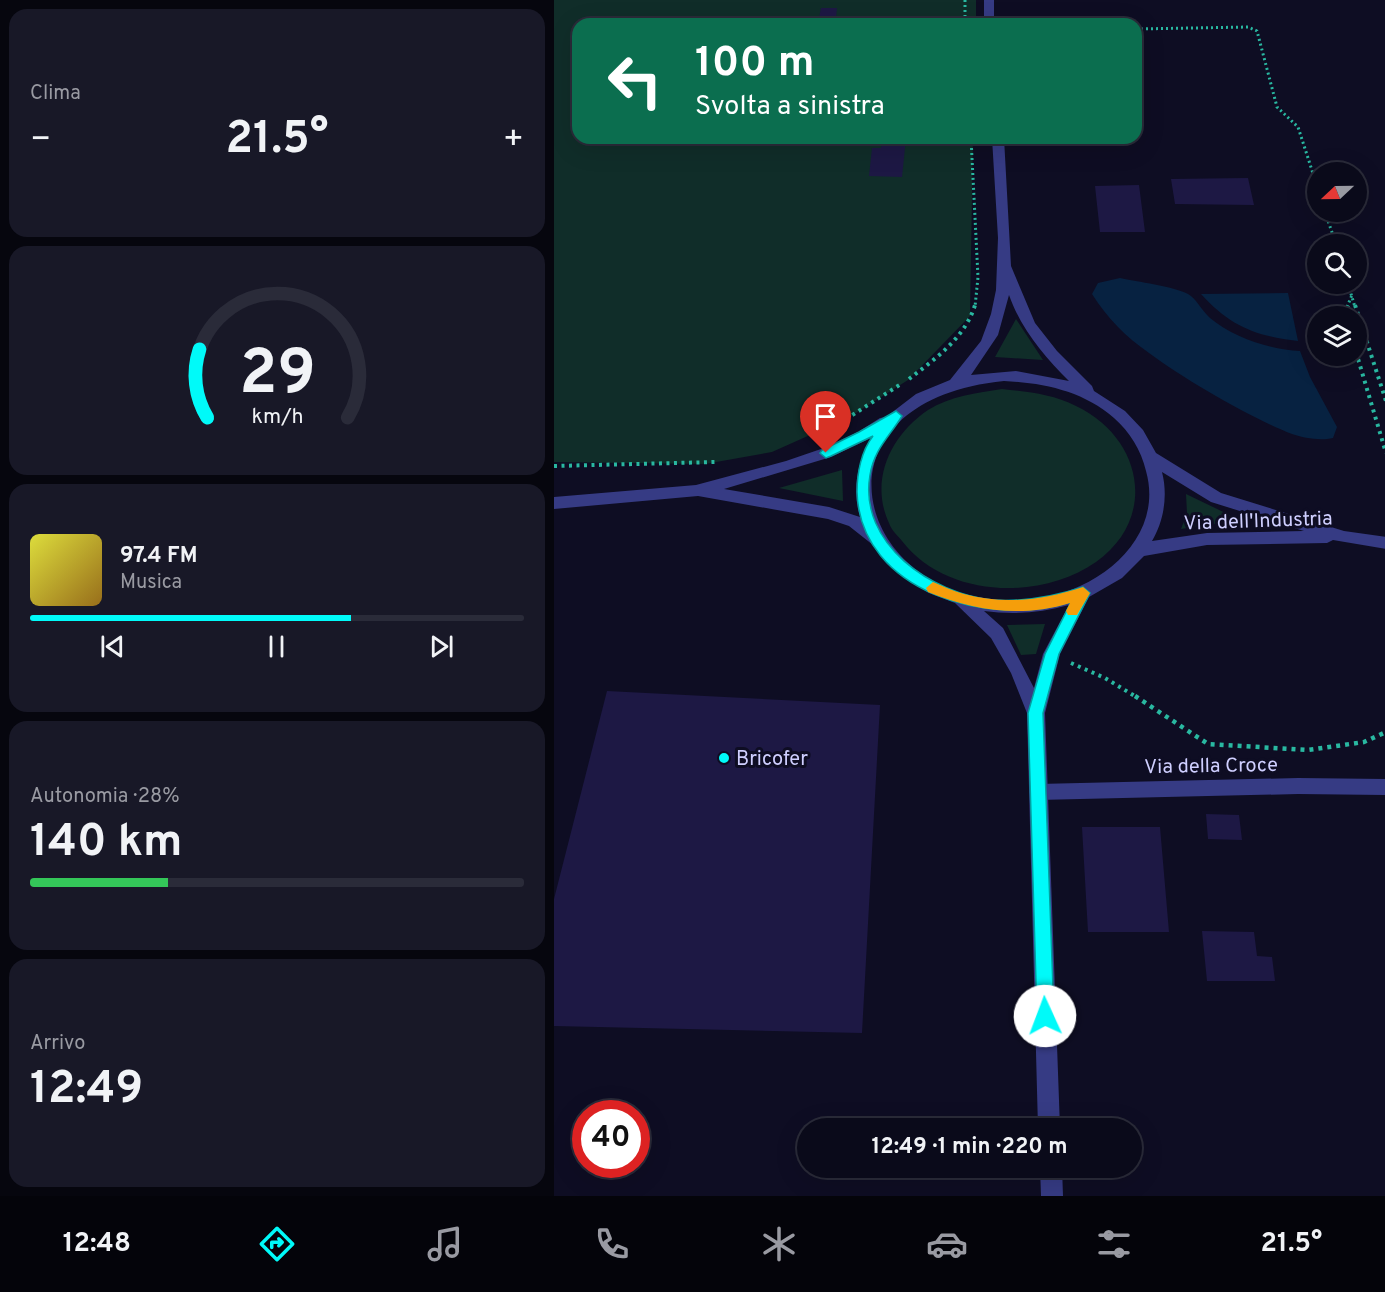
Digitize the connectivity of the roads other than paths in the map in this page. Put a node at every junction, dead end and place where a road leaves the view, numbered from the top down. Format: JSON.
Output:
{"nodes":[{"id":1,"x":989,"y":0,"type":"edge"},
{"id":2,"x":989,"y":18,"type":"edge"},
{"id":3,"x":998,"y":144,"type":"edge"},
{"id":4,"x":1006,"y":269,"type":"junction"},
{"id":5,"x":956,"y":383,"type":"junction"},
{"id":6,"x":1097,"y":399,"type":"junction"},
{"id":7,"x":896,"y":416,"type":"junction"},
{"id":8,"x":1152,"y":458,"type":"junction"},
{"id":9,"x":696,"y":491,"type":"junction"},
{"id":10,"x":554,"y":503,"type":"edge"},
{"id":11,"x":1344,"y":537,"type":"junction"},
{"id":12,"x":879,"y":543,"type":"junction"},
{"id":13,"x":1385,"y":543,"type":"edge"},
{"id":14,"x":1139,"y":550,"type":"junction"},
{"id":15,"x":1083,"y":593,"type":"junction"},
{"id":16,"x":961,"y":599,"type":"junction"},
{"id":17,"x":1036,"y":713,"type":"junction"},
{"id":18,"x":1385,"y":787,"type":"edge"},
{"id":19,"x":1038,"y":792,"type":"junction"},
{"id":20,"x":1049,"y":1118,"type":"edge"},
{"id":21,"x":1051,"y":1178,"type":"edge"},
{"id":22,"x":1052,"y":1196,"type":"edge"}],
"edges":[{"from":1,"to":2,"type":"street"},
{"from":3,"to":4,"type":"street"},
{"from":4,"to":5,"type":"street"},
{"from":4,"to":6,"type":"street"},
{"from":5,"to":6,"type":"street"},
{"from":5,"to":7,"type":"street"},
{"from":6,"to":8,"type":"street"},
{"from":7,"to":9,"type":"street"},
{"from":7,"to":12,"type":"street"},
{"from":8,"to":11,"type":"street","name":"Via dell'Industria"},
{"from":8,"to":14,"type":"street"},
{"from":9,"to":10,"type":"street"},
{"from":9,"to":12,"type":"street"},
{"from":11,"to":13,"type":"street","name":"Via dell'Industria"},
{"from":11,"to":14,"type":"street","name":"Via dell'Industria"},
{"from":12,"to":16,"type":"street"},
{"from":14,"to":15,"type":"street"},
{"from":15,"to":16,"type":"street"},
{"from":15,"to":17,"type":"street"},
{"from":16,"to":17,"type":"street"},
{"from":17,"to":19,"type":"street"},
{"from":18,"to":19,"type":"street","name":"Via della Croce"},
{"from":19,"to":20,"type":"street"},
{"from":21,"to":22,"type":"street"}]}
